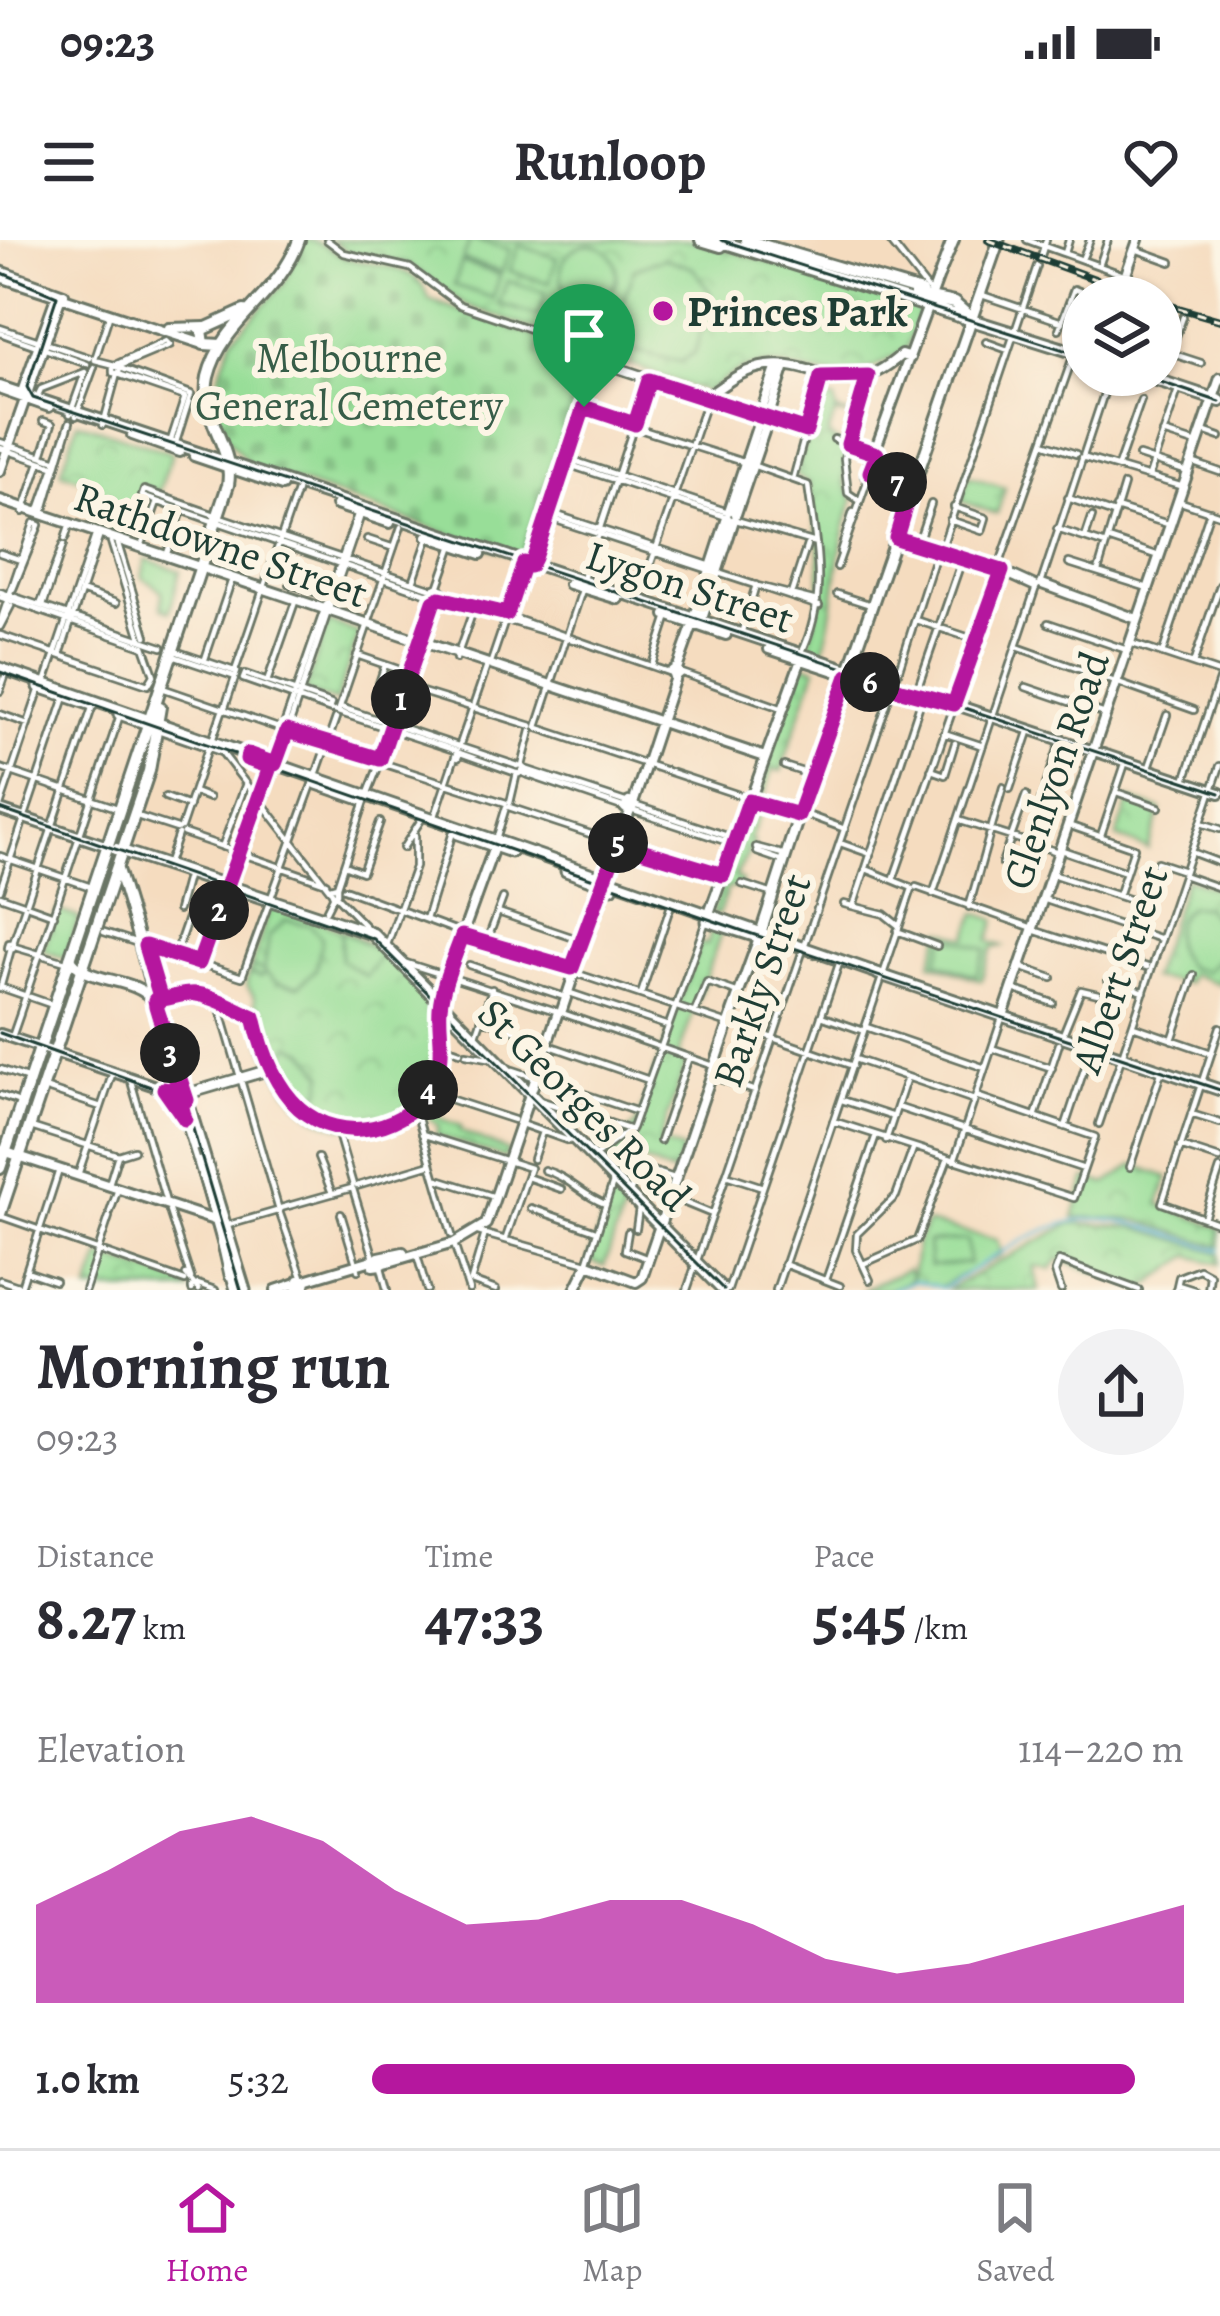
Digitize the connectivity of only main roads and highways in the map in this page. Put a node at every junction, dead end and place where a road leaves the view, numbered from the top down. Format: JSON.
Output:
{"nodes":[{"id":1,"x":299,"y":240,"type":"edge"},
{"id":2,"x":701,"y":240,"type":"edge"},
{"id":3,"x":716,"y":240,"type":"edge"},
{"id":4,"x":999,"y":240,"type":"edge"},
{"id":5,"x":736,"y":243,"type":"edge"},
{"id":6,"x":768,"y":248,"type":"edge"},
{"id":7,"x":819,"y":268,"type":"junction"},
{"id":8,"x":975,"y":312,"type":"junction"},
{"id":9,"x":225,"y":326,"type":"junction"},
{"id":10,"x":212,"y":346,"type":"junction"},
{"id":11,"x":1062,"y":348,"type":"edge"},
{"id":12,"x":1182,"y":388,"type":"edge"},
{"id":13,"x":1216,"y":400,"type":"edge"},
{"id":14,"x":202,"y":571,"type":"junction"},
{"id":15,"x":3,"y":672,"type":"edge"},
{"id":16,"x":48,"y":677,"type":"junction"},
{"id":17,"x":155,"y":724,"type":"junction"},
{"id":18,"x":218,"y":752,"type":"junction"},
{"id":19,"x":247,"y":756,"type":"junction"},
{"id":20,"x":366,"y":798,"type":"junction"},
{"id":21,"x":495,"y":843,"type":"junction"},
{"id":22,"x":108,"y":846,"type":"junction"},
{"id":23,"x":122,"y":850,"type":"junction"},
{"id":24,"x":120,"y":870,"type":"junction"},
{"id":25,"x":640,"y":895,"type":"junction"},
{"id":26,"x":708,"y":918,"type":"junction"},
{"id":27,"x":760,"y":934,"type":"junction"},
{"id":28,"x":69,"y":960,"type":"junction"},
{"id":29,"x":83,"y":970,"type":"junction"},
{"id":30,"x":144,"y":984,"type":"junction"},
{"id":31,"x":1220,"y":1090,"type":"edge"},
{"id":32,"x":189,"y":1094,"type":"junction"},
{"id":33,"x":2,"y":1152,"type":"edge"},
{"id":34,"x":0,"y":1168,"type":"edge"},
{"id":35,"x":2,"y":1220,"type":"edge"},
{"id":36,"x":222,"y":1224,"type":"junction"},
{"id":37,"x":241,"y":1286,"type":"edge"},
{"id":38,"x":726,"y":1290,"type":"edge"}],
"edges":[{"from":1,"to":9,"type":"highway"},
{"from":2,"to":5,"type":"highway"},
{"from":3,"to":5,"type":"highway"},
{"from":4,"to":8,"type":"main road"},
{"from":5,"to":6,"type":"highway"},
{"from":5,"to":7,"type":"highway"},
{"from":6,"to":7,"type":"highway"},
{"from":7,"to":8,"type":"highway"},
{"from":8,"to":11,"type":"highway"},
{"from":8,"to":27,"type":"main road"},
{"from":9,"to":10,"type":"highway"},
{"from":9,"to":10,"type":"highway"},
{"from":10,"to":14,"type":"highway"},
{"from":12,"to":13,"type":"highway"},
{"from":14,"to":17,"type":"highway"},
{"from":14,"to":17,"type":"highway"},
{"from":15,"to":16,"type":"main road"},
{"from":16,"to":17,"type":"main road"},
{"from":16,"to":17,"type":"main road"},
{"from":17,"to":18,"type":"main road"},
{"from":17,"to":22,"type":"highway"},
{"from":17,"to":23,"type":"highway"},
{"from":18,"to":19,"type":"main road"},
{"from":18,"to":19,"type":"main road"},
{"from":19,"to":20,"type":"main road"},
{"from":20,"to":21,"type":"main road"},
{"from":20,"to":21,"type":"main road"},
{"from":21,"to":25,"type":"main road"},
{"from":22,"to":23,"type":"highway","name":"St Georges Road"},
{"from":22,"to":28,"type":"highway"},
{"from":23,"to":24,"type":"highway"},
{"from":23,"to":38,"type":"highway","name":"St Georges Road"},
{"from":24,"to":29,"type":"highway"},
{"from":24,"to":30,"type":"main road"},
{"from":25,"to":26,"type":"main road"},
{"from":25,"to":26,"type":"main road"},
{"from":26,"to":27,"type":"main road"},
{"from":27,"to":31,"type":"main road"},
{"from":28,"to":29,"type":"main road"},
{"from":28,"to":33,"type":"highway"},
{"from":29,"to":30,"type":"main road"},
{"from":29,"to":35,"type":"highway"},
{"from":30,"to":32,"type":"main road"},
{"from":32,"to":36,"type":"main road"},
{"from":32,"to":36,"type":"main road"},
{"from":33,"to":34,"type":"highway"},
{"from":36,"to":37,"type":"main road"}]}
